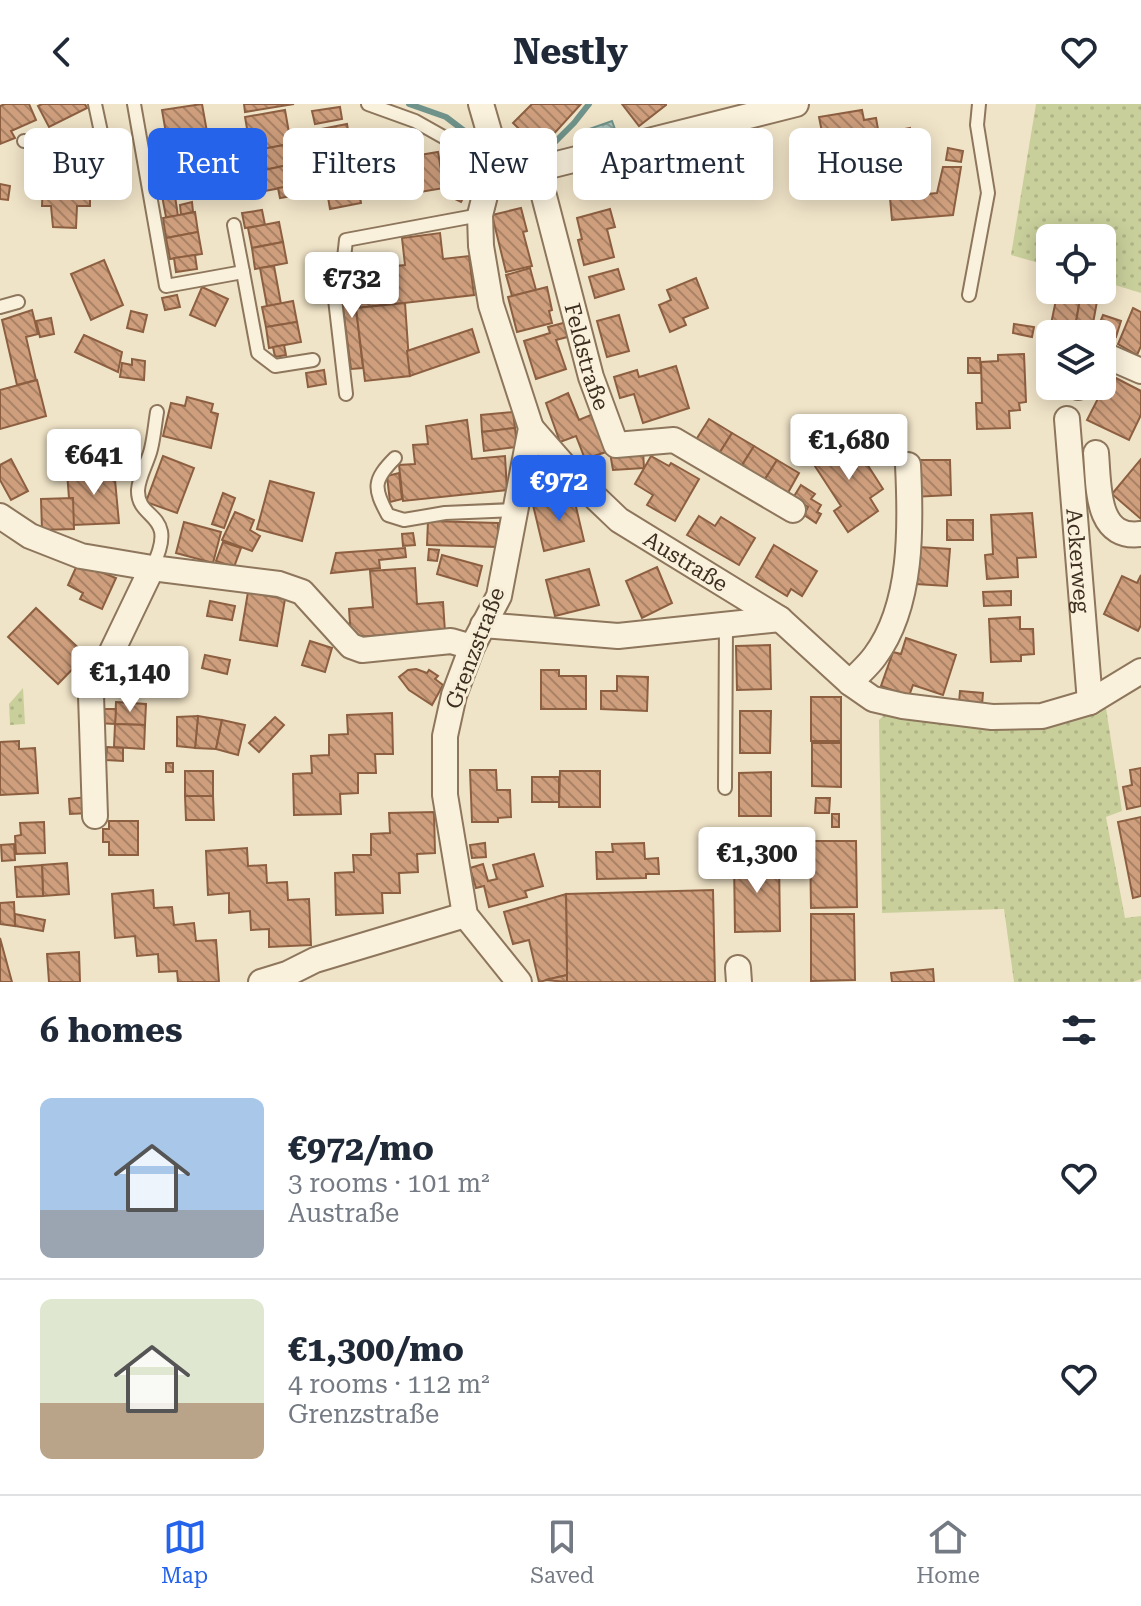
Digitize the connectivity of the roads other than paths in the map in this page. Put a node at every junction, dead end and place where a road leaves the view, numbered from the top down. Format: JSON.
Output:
{"nodes":[{"id":1,"x":95,"y":104,"type":"edge"},
{"id":2,"x":134,"y":104,"type":"edge"},
{"id":3,"x":368,"y":104,"type":"edge"},
{"id":4,"x":481,"y":104,"type":"edge"},
{"id":5,"x":796,"y":104,"type":"edge"},
{"id":6,"x":979,"y":104,"type":"edge"},
{"id":7,"x":100,"y":128,"type":"edge"},
{"id":8,"x":488,"y":128,"type":"edge"},
{"id":9,"x":440,"y":135,"type":"edge"},
{"id":10,"x":557,"y":164,"type":"edge"},
{"id":11,"x":484,"y":200,"type":"edge"},
{"id":12,"x":545,"y":200,"type":"edge"},
{"id":13,"x":480,"y":215,"type":"junction"},
{"id":14,"x":234,"y":225,"type":"dead end"},
{"id":15,"x":243,"y":272,"type":"junction"},
{"id":16,"x":969,"y":295,"type":"dead end"},
{"id":17,"x":18,"y":302,"type":"dead end"},
{"id":18,"x":0,"y":307,"type":"edge"},
{"id":19,"x":313,"y":360,"type":"dead end"},
{"id":20,"x":1116,"y":360,"type":"edge"},
{"id":21,"x":1141,"y":371,"type":"edge"},
{"id":22,"x":346,"y":394,"type":"dead end"},
{"id":23,"x":157,"y":412,"type":"dead end"},
{"id":24,"x":1067,"y":419,"type":"dead end"},
{"id":25,"x":531,"y":428,"type":"junction"},
{"id":26,"x":1096,"y":453,"type":"dead end"},
{"id":27,"x":395,"y":458,"type":"dead end"},
{"id":28,"x":908,"y":465,"type":"dead end"},
{"id":29,"x":513,"y":510,"type":"junction"},
{"id":30,"x":793,"y":510,"type":"dead end"},
{"id":31,"x":0,"y":516,"type":"edge"},
{"id":32,"x":1141,"y":534,"type":"edge"},
{"id":33,"x":152,"y":568,"type":"junction"},
{"id":34,"x":780,"y":619,"type":"junction"},
{"id":35,"x":483,"y":625,"type":"junction"},
{"id":36,"x":726,"y":625,"type":"junction"},
{"id":37,"x":472,"y":647,"type":"junction"},
{"id":38,"x":1141,"y":671,"type":"edge"},
{"id":39,"x":850,"y":683,"type":"junction"},
{"id":40,"x":1090,"y":702,"type":"junction"},
{"id":41,"x":725,"y":788,"type":"dead end"},
{"id":42,"x":95,"y":816,"type":"dead end"},
{"id":43,"x":465,"y":915,"type":"junction"},
{"id":44,"x":261,"y":982,"type":"edge"},
{"id":45,"x":519,"y":982,"type":"edge"}],
"edges":[{"from":1,"to":7,"type":"lane"},
{"from":2,"to":15,"type":"lane"},
{"from":3,"to":9,"type":"lane"},
{"from":4,"to":8,"type":"street"},
{"from":5,"to":10,"type":"street"},
{"from":6,"to":16,"type":"lane"},
{"from":11,"to":13,"type":"street"},
{"from":12,"to":30,"type":"street","name":"Feldstraße"},
{"from":13,"to":22,"type":"lane"},
{"from":13,"to":25,"type":"street"},
{"from":14,"to":15,"type":"lane"},
{"from":15,"to":19,"type":"lane"},
{"from":17,"to":18,"type":"lane"},
{"from":20,"to":21,"type":"street"},
{"from":23,"to":33,"type":"lane"},
{"from":24,"to":40,"type":"street","name":"Ackerweg"},
{"from":25,"to":29,"type":"street","name":"Grenzstraße"},
{"from":25,"to":34,"type":"street","name":"Austraße"},
{"from":26,"to":32,"type":"street"},
{"from":27,"to":29,"type":"lane"},
{"from":28,"to":39,"type":"street"},
{"from":29,"to":35,"type":"street","name":"Grenzstraße"},
{"from":31,"to":33,"type":"street"},
{"from":33,"to":37,"type":"street"},
{"from":33,"to":42,"type":"street"},
{"from":34,"to":36,"type":"street","name":"Austraße"},
{"from":34,"to":39,"type":"street","name":"Austraße"},
{"from":35,"to":36,"type":"street","name":"Austraße"},
{"from":35,"to":37,"type":"street","name":"Grenzstraße"},
{"from":36,"to":41,"type":"lane"},
{"from":37,"to":43,"type":"street","name":"Grenzstraße"},
{"from":38,"to":40,"type":"street","name":"Austraße"},
{"from":39,"to":40,"type":"street","name":"Austraße"},
{"from":43,"to":44,"type":"street"},
{"from":43,"to":45,"type":"street","name":"Grenzstraße"}]}
